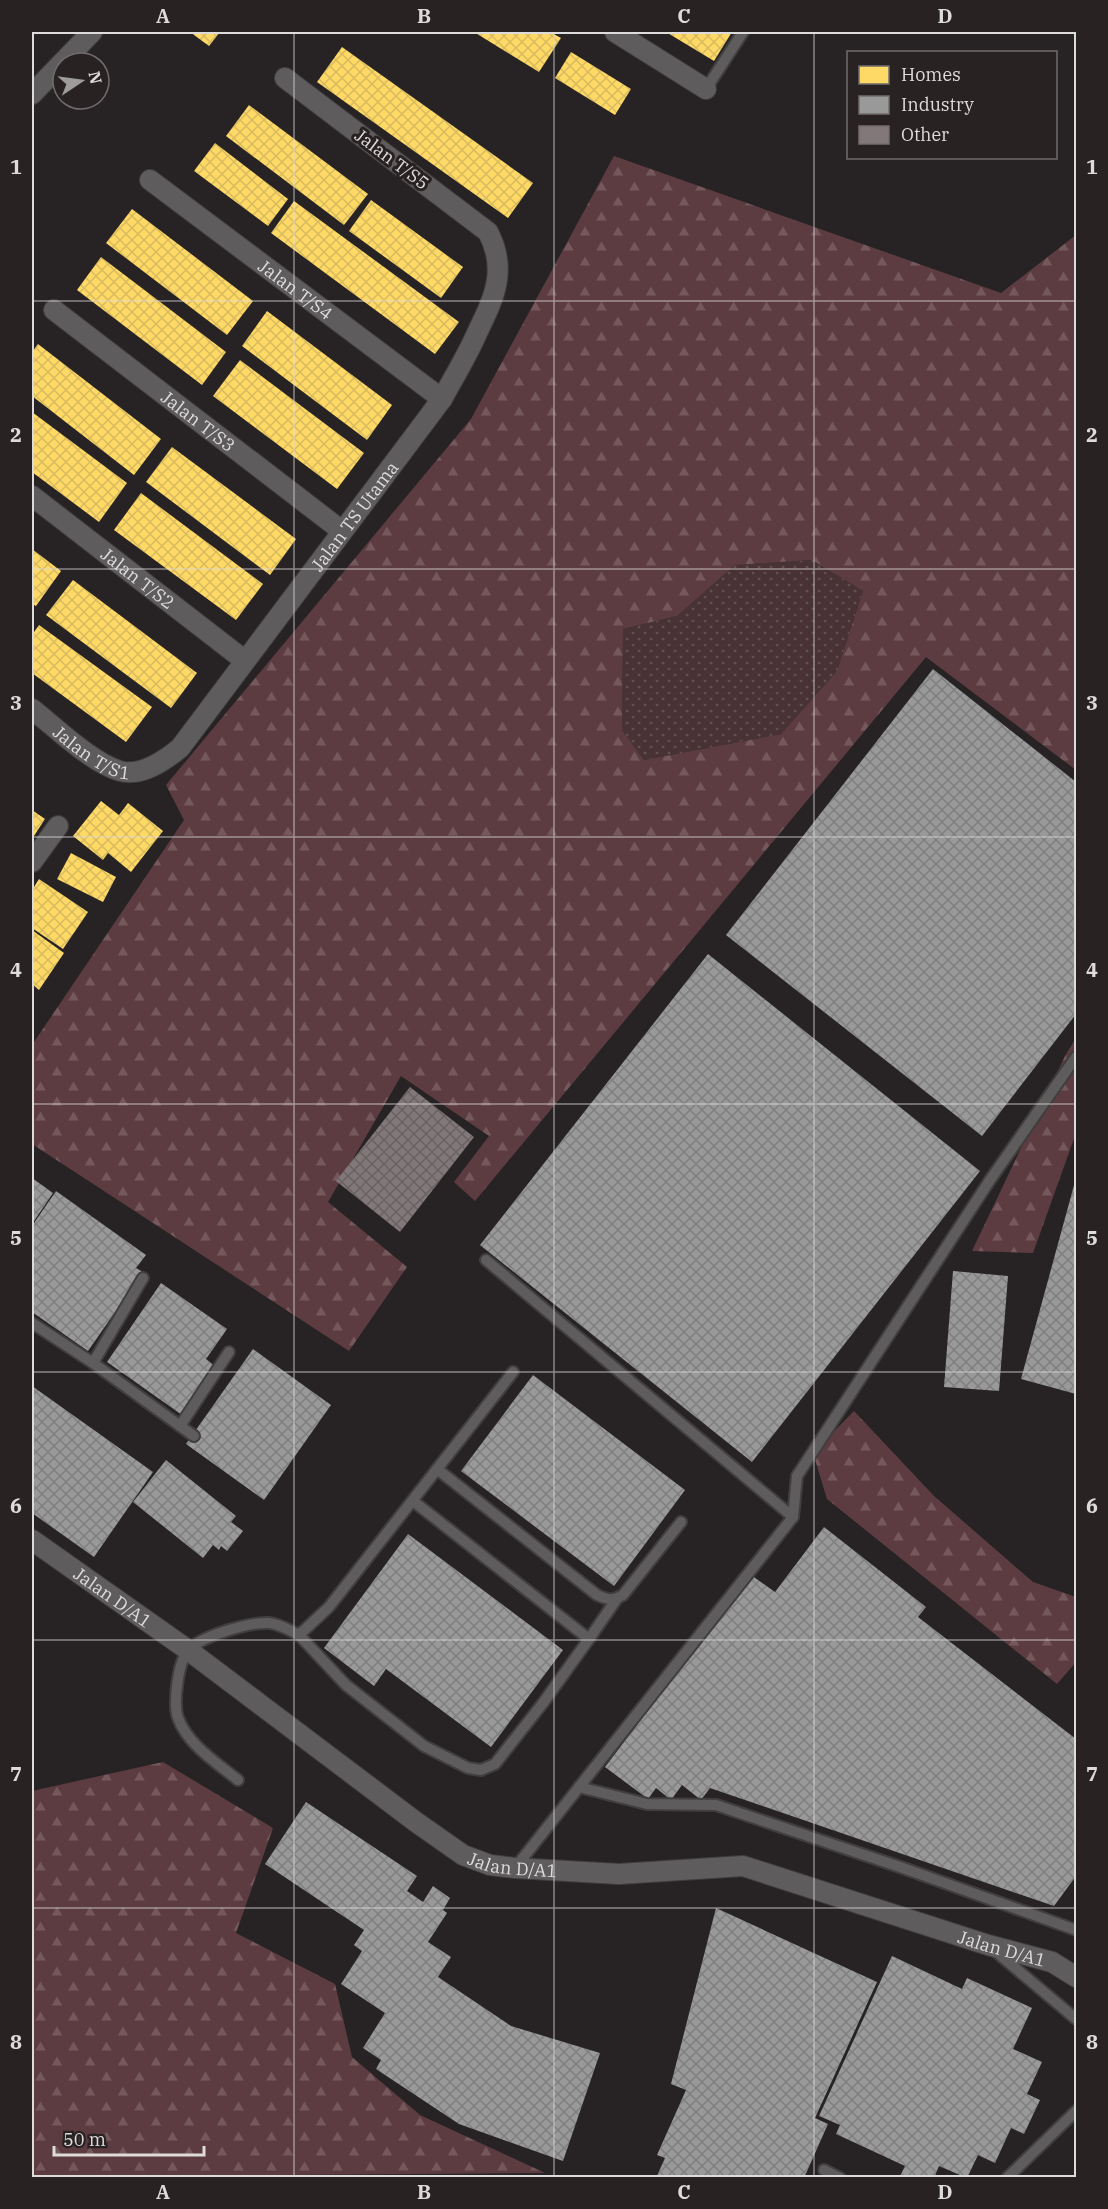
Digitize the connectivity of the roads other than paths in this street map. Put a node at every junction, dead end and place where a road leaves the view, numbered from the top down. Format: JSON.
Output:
{"nodes":[{"id":1,"x":92,"y":32,"type":"edge"},
{"id":2,"x":615,"y":32,"type":"edge"},
{"id":3,"x":742,"y":32,"type":"edge"},
{"id":4,"x":285,"y":78,"type":"dead end"},
{"id":5,"x":706,"y":89,"type":"joint"},
{"id":6,"x":32,"y":94,"type":"edge"},
{"id":7,"x":150,"y":180,"type":"dead end"},
{"id":8,"x":494,"y":245,"type":"joint"},
{"id":9,"x":54,"y":310,"type":"dead end"},
{"id":10,"x":442,"y":399,"type":"junction"},
{"id":11,"x":32,"y":496,"type":"edge"},
{"id":12,"x":342,"y":531,"type":"junction"},
{"id":13,"x":244,"y":660,"type":"junction"},
{"id":14,"x":32,"y":709,"type":"edge"},
{"id":15,"x":162,"y":762,"type":"joint"},
{"id":16,"x":58,"y":825,"type":"dead end"},
{"id":17,"x":32,"y":862,"type":"edge"},
{"id":18,"x":1077,"y":1057,"type":"edge"},
{"id":19,"x":486,"y":1260,"type":"dead end"},
{"id":20,"x":143,"y":1278,"type":"dead end"},
{"id":21,"x":32,"y":1323,"type":"edge"},
{"id":22,"x":229,"y":1352,"type":"dead end"},
{"id":23,"x":93,"y":1363,"type":"junction"},
{"id":24,"x":513,"y":1372,"type":"dead end"},
{"id":25,"x":180,"y":1426,"type":"junction"},
{"id":26,"x":194,"y":1436,"type":"dead end"},
{"id":27,"x":437,"y":1469,"type":"junction"},
{"id":28,"x":413,"y":1501,"type":"junction"},
{"id":29,"x":793,"y":1517,"type":"junction"},
{"id":30,"x":681,"y":1522,"type":"dead end"},
{"id":31,"x":32,"y":1540,"type":"edge"},
{"id":32,"x":616,"y":1600,"type":"junction"},
{"id":33,"x":299,"y":1635,"type":"junction"},
{"id":34,"x":589,"y":1639,"type":"junction"},
{"id":35,"x":188,"y":1650,"type":"junction"},
{"id":36,"x":238,"y":1780,"type":"dead end"},
{"id":37,"x":579,"y":1787,"type":"junction"},
{"id":38,"x":514,"y":1869,"type":"junction"},
{"id":39,"x":1077,"y":1930,"type":"edge"},
{"id":40,"x":988,"y":1945,"type":"junction"},
{"id":41,"x":1077,"y":1977,"type":"edge"},
{"id":42,"x":1077,"y":2019,"type":"edge"},
{"id":43,"x":1077,"y":2111,"type":"edge"},
{"id":44,"x":824,"y":2170,"type":"dead end"},
{"id":45,"x":840,"y":2178,"type":"edge"},
{"id":46,"x":1007,"y":2178,"type":"edge"}],
"edges":[{"from":1,"to":6,"type":"street"},
{"from":2,"to":5,"type":"street"},
{"from":3,"to":5,"type":"lane"},
{"from":4,"to":8,"type":"street","name":"Jalan T/S5"},
{"from":7,"to":10,"type":"street","name":"Jalan T/S4"},
{"from":8,"to":10,"type":"street","name":"Jalan TS Utama"},
{"from":9,"to":12,"type":"street","name":"Jalan T/S3"},
{"from":10,"to":12,"type":"street","name":"Jalan TS Utama"},
{"from":11,"to":13,"type":"street","name":"Jalan T/S2"},
{"from":12,"to":13,"type":"street","name":"Jalan TS Utama"},
{"from":13,"to":15,"type":"street","name":"Jalan TS Utama"},
{"from":14,"to":15,"type":"street","name":"Jalan T/S1"},
{"from":16,"to":17,"type":"street"},
{"from":18,"to":29,"type":"lane"},
{"from":19,"to":29,"type":"lane"},
{"from":20,"to":23,"type":"lane"},
{"from":21,"to":23,"type":"lane"},
{"from":22,"to":25,"type":"lane"},
{"from":23,"to":25,"type":"lane"},
{"from":24,"to":27,"type":"lane"},
{"from":25,"to":26,"type":"lane"},
{"from":27,"to":28,"type":"lane"},
{"from":27,"to":32,"type":"lane"},
{"from":28,"to":33,"type":"lane"},
{"from":28,"to":34,"type":"lane"},
{"from":29,"to":37,"type":"lane"},
{"from":30,"to":32,"type":"lane"},
{"from":31,"to":35,"type":"street","name":"Jalan D/A1"},
{"from":32,"to":34,"type":"lane"},
{"from":33,"to":34,"type":"lane"},
{"from":33,"to":35,"type":"lane"},
{"from":35,"to":36,"type":"lane"},
{"from":35,"to":38,"type":"street","name":"Jalan D/A1"},
{"from":37,"to":38,"type":"lane"},
{"from":37,"to":39,"type":"lane"},
{"from":38,"to":40,"type":"street","name":"Jalan D/A1"},
{"from":40,"to":41,"type":"street","name":"Jalan D/A1"},
{"from":40,"to":42,"type":"lane"},
{"from":43,"to":46,"type":"lane"},
{"from":44,"to":45,"type":"lane"}]}
